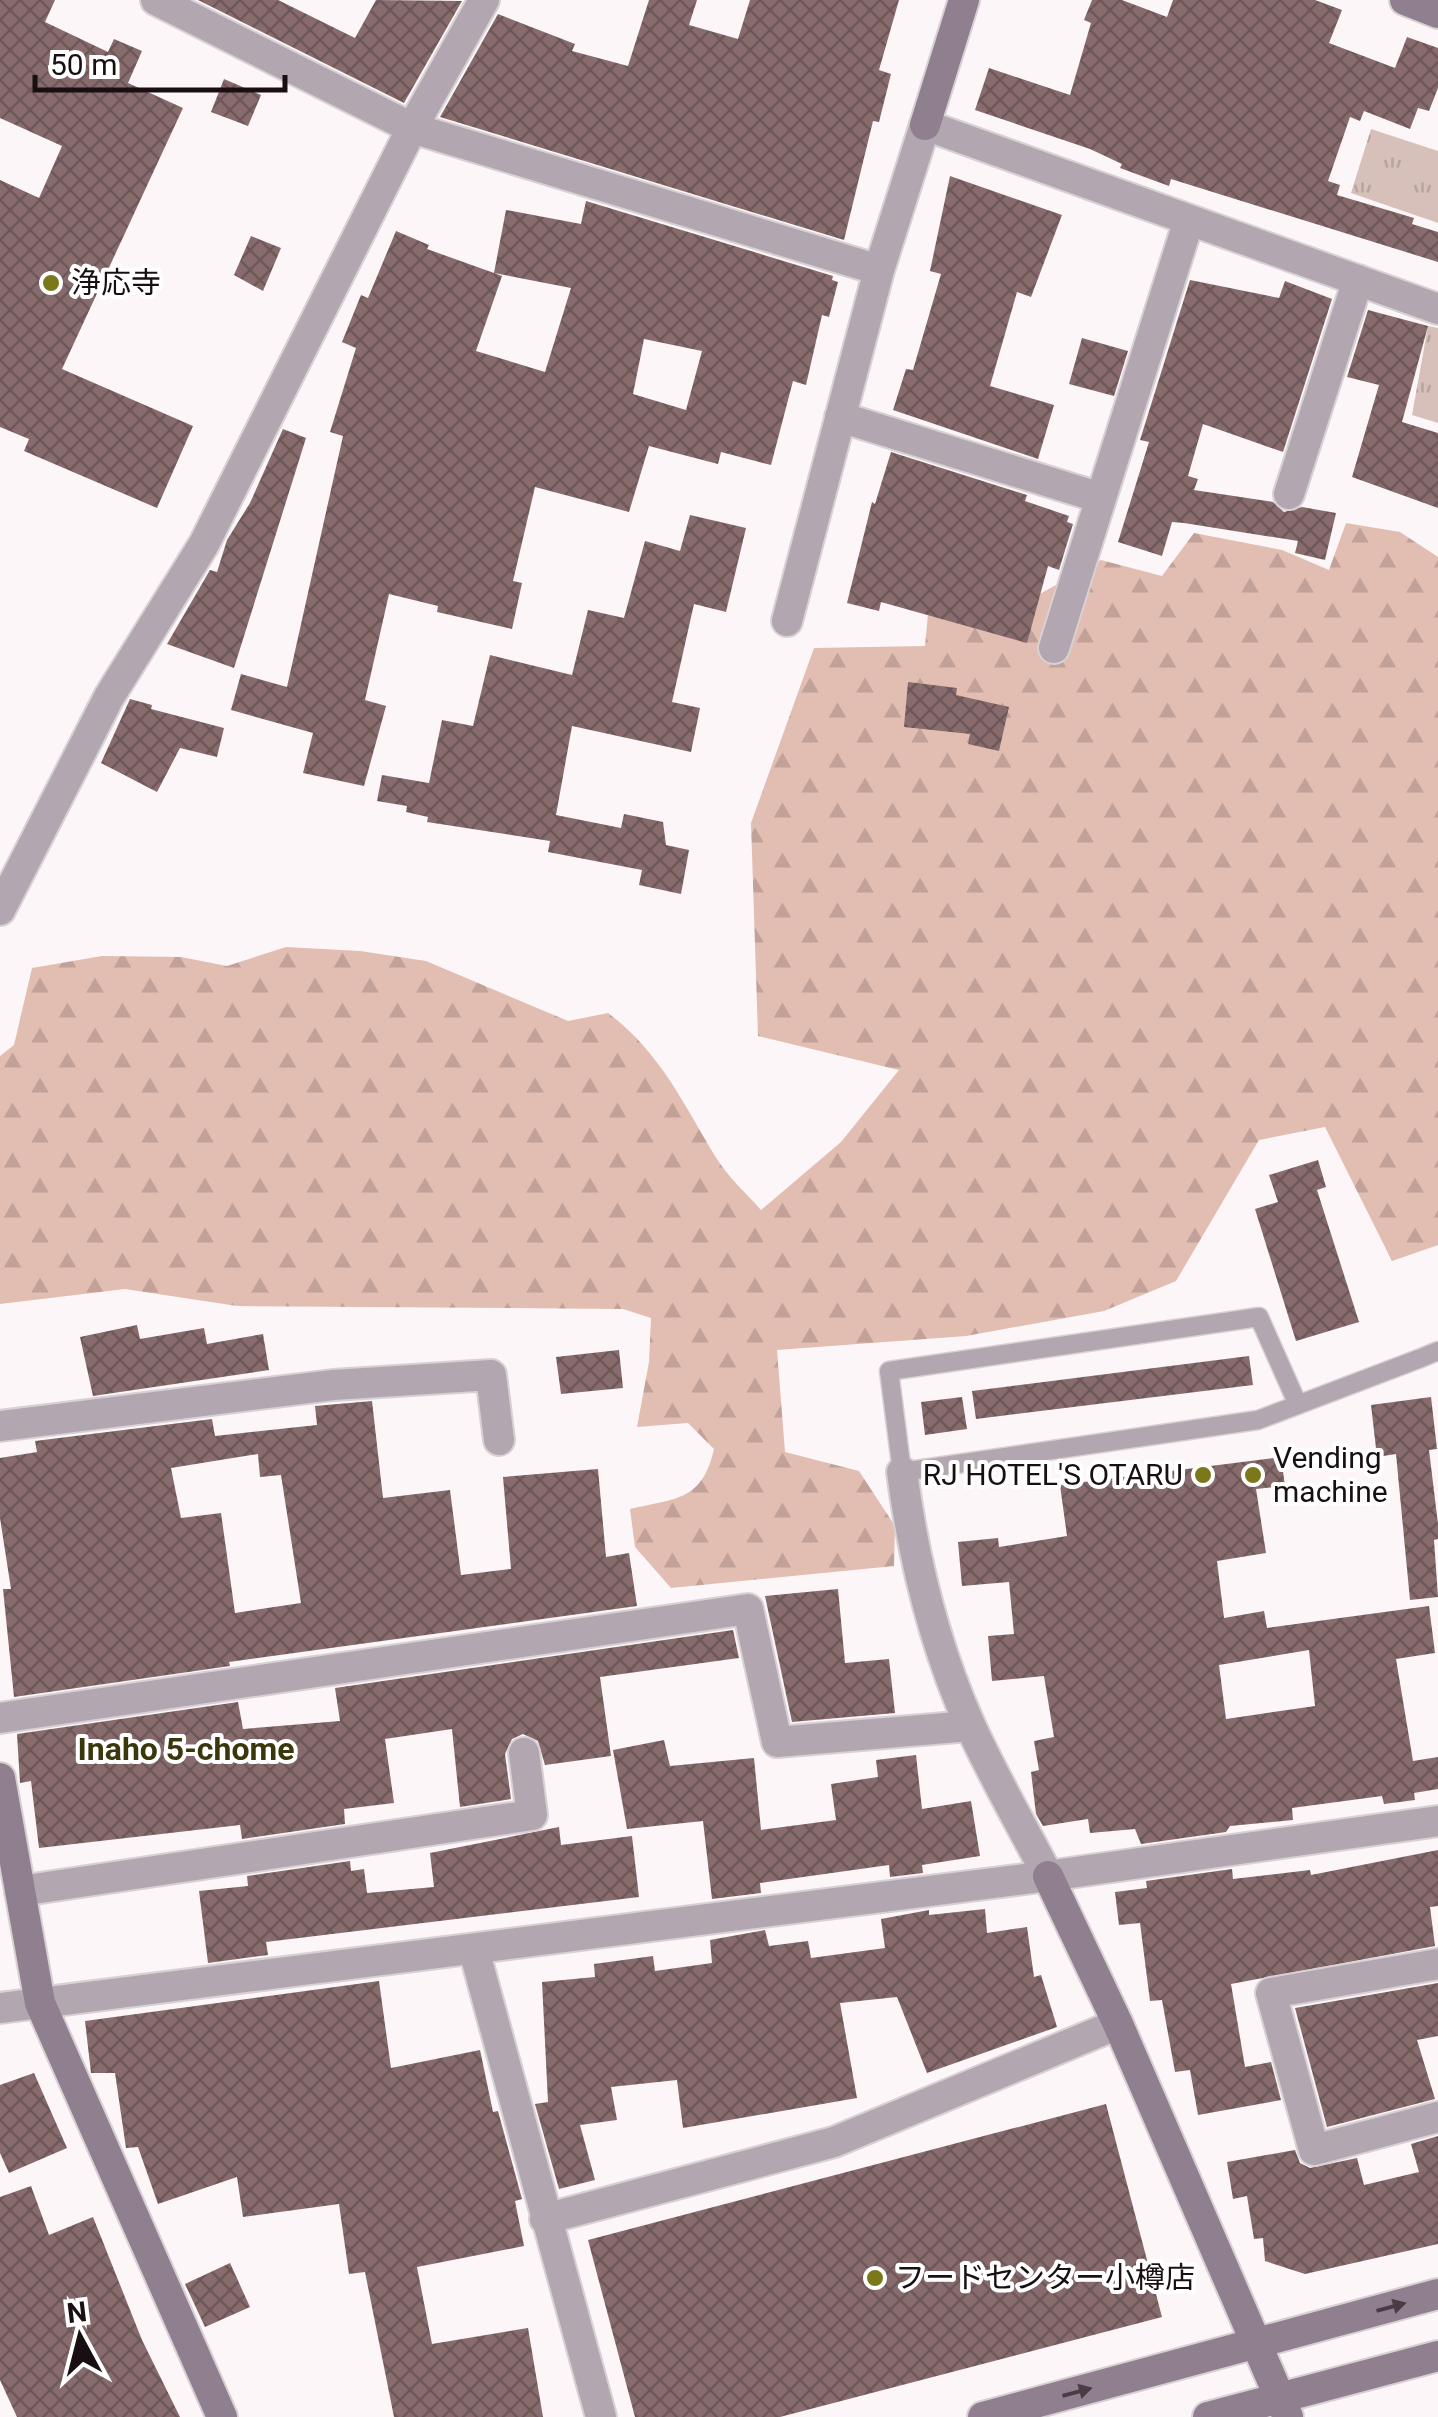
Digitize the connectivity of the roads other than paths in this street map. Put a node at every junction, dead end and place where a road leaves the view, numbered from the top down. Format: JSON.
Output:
{"nodes":[{"id":1,"x":156,"y":0,"type":"edge"},
{"id":2,"x":484,"y":0,"type":"edge"},
{"id":3,"x":964,"y":0,"type":"edge"},
{"id":4,"x":926,"y":126,"type":"junction"},
{"id":5,"x":412,"y":128,"type":"junction"},
{"id":6,"x":1189,"y":220,"type":"junction"},
{"id":7,"x":879,"y":270,"type":"junction"},
{"id":8,"x":1358,"y":280,"type":"junction"},
{"id":9,"x":1438,"y":309,"type":"edge"},
{"id":10,"x":840,"y":417,"type":"junction"},
{"id":11,"x":1289,"y":494,"type":"dead end"},
{"id":12,"x":1101,"y":498,"type":"junction"},
{"id":13,"x":787,"y":620,"type":"dead end"},
{"id":14,"x":1054,"y":648,"type":"dead end"},
{"id":15,"x":0,"y":910,"type":"edge"},
{"id":16,"x":1438,"y":1351,"type":"edge"},
{"id":17,"x":1298,"y":1405,"type":"junction"},
{"id":18,"x":0,"y":1426,"type":"edge"},
{"id":19,"x":499,"y":1440,"type":"dead end"},
{"id":20,"x":902,"y":1472,"type":"junction"},
{"id":21,"x":0,"y":1718,"type":"edge"},
{"id":22,"x":970,"y":1726,"type":"junction"},
{"id":23,"x":524,"y":1754,"type":"dead end"},
{"id":24,"x":0,"y":1778,"type":"edge"},
{"id":25,"x":1438,"y":1821,"type":"edge"},
{"id":26,"x":1048,"y":1876,"type":"junction"},
{"id":27,"x":20,"y":1891,"type":"junction"},
{"id":28,"x":474,"y":1950,"type":"junction"},
{"id":29,"x":1438,"y":1964,"type":"edge"},
{"id":30,"x":40,"y":2003,"type":"junction"},
{"id":31,"x":0,"y":2008,"type":"edge"},
{"id":32,"x":1118,"y":2024,"type":"junction"},
{"id":33,"x":1438,"y":2117,"type":"edge"},
{"id":34,"x":545,"y":2219,"type":"junction"},
{"id":35,"x":1438,"y":2294,"type":"edge"},
{"id":36,"x":1258,"y":2343,"type":"junction"},
{"id":37,"x":1438,"y":2356,"type":"edge"},
{"id":38,"x":1284,"y":2407,"type":"edge"},
{"id":39,"x":222,"y":2417,"type":"edge"},
{"id":40,"x":601,"y":2417,"type":"edge"},
{"id":41,"x":982,"y":2417,"type":"edge"},
{"id":42,"x":1208,"y":2417,"type":"edge"}],
"edges":[{"from":1,"to":5,"type":"street"},
{"from":2,"to":5,"type":"street"},
{"from":3,"to":4,"type":"street"},
{"from":4,"to":6,"type":"street"},
{"from":4,"to":7,"type":"street"},
{"from":5,"to":7,"type":"street"},
{"from":5,"to":15,"type":"street"},
{"from":6,"to":8,"type":"street"},
{"from":6,"to":12,"type":"street"},
{"from":7,"to":10,"type":"street"},
{"from":8,"to":9,"type":"street"},
{"from":8,"to":11,"type":"street"},
{"from":10,"to":12,"type":"street"},
{"from":10,"to":13,"type":"street"},
{"from":12,"to":14,"type":"street"},
{"from":16,"to":17,"type":"lane"},
{"from":17,"to":20,"type":"lane"},
{"from":17,"to":20,"type":"lane"},
{"from":18,"to":19,"type":"street"},
{"from":20,"to":22,"type":"street"},
{"from":21,"to":22,"type":"street"},
{"from":22,"to":26,"type":"street"},
{"from":23,"to":27,"type":"street"},
{"from":24,"to":27,"type":"street"},
{"from":25,"to":26,"type":"street"},
{"from":26,"to":28,"type":"street"},
{"from":26,"to":32,"type":"street"},
{"from":27,"to":30,"type":"street"},
{"from":28,"to":30,"type":"street"},
{"from":28,"to":34,"type":"street"},
{"from":29,"to":33,"type":"street"},
{"from":30,"to":31,"type":"street"},
{"from":30,"to":39,"type":"street"},
{"from":32,"to":34,"type":"street"},
{"from":32,"to":36,"type":"street"},
{"from":34,"to":40,"type":"street"},
{"from":36,"to":35,"type":"street","one_way":true},
{"from":36,"to":38,"type":"street"},
{"from":41,"to":36,"type":"street","one_way":true},
{"from":37,"to":38,"type":"street"},
{"from":38,"to":42,"type":"street"}]}
